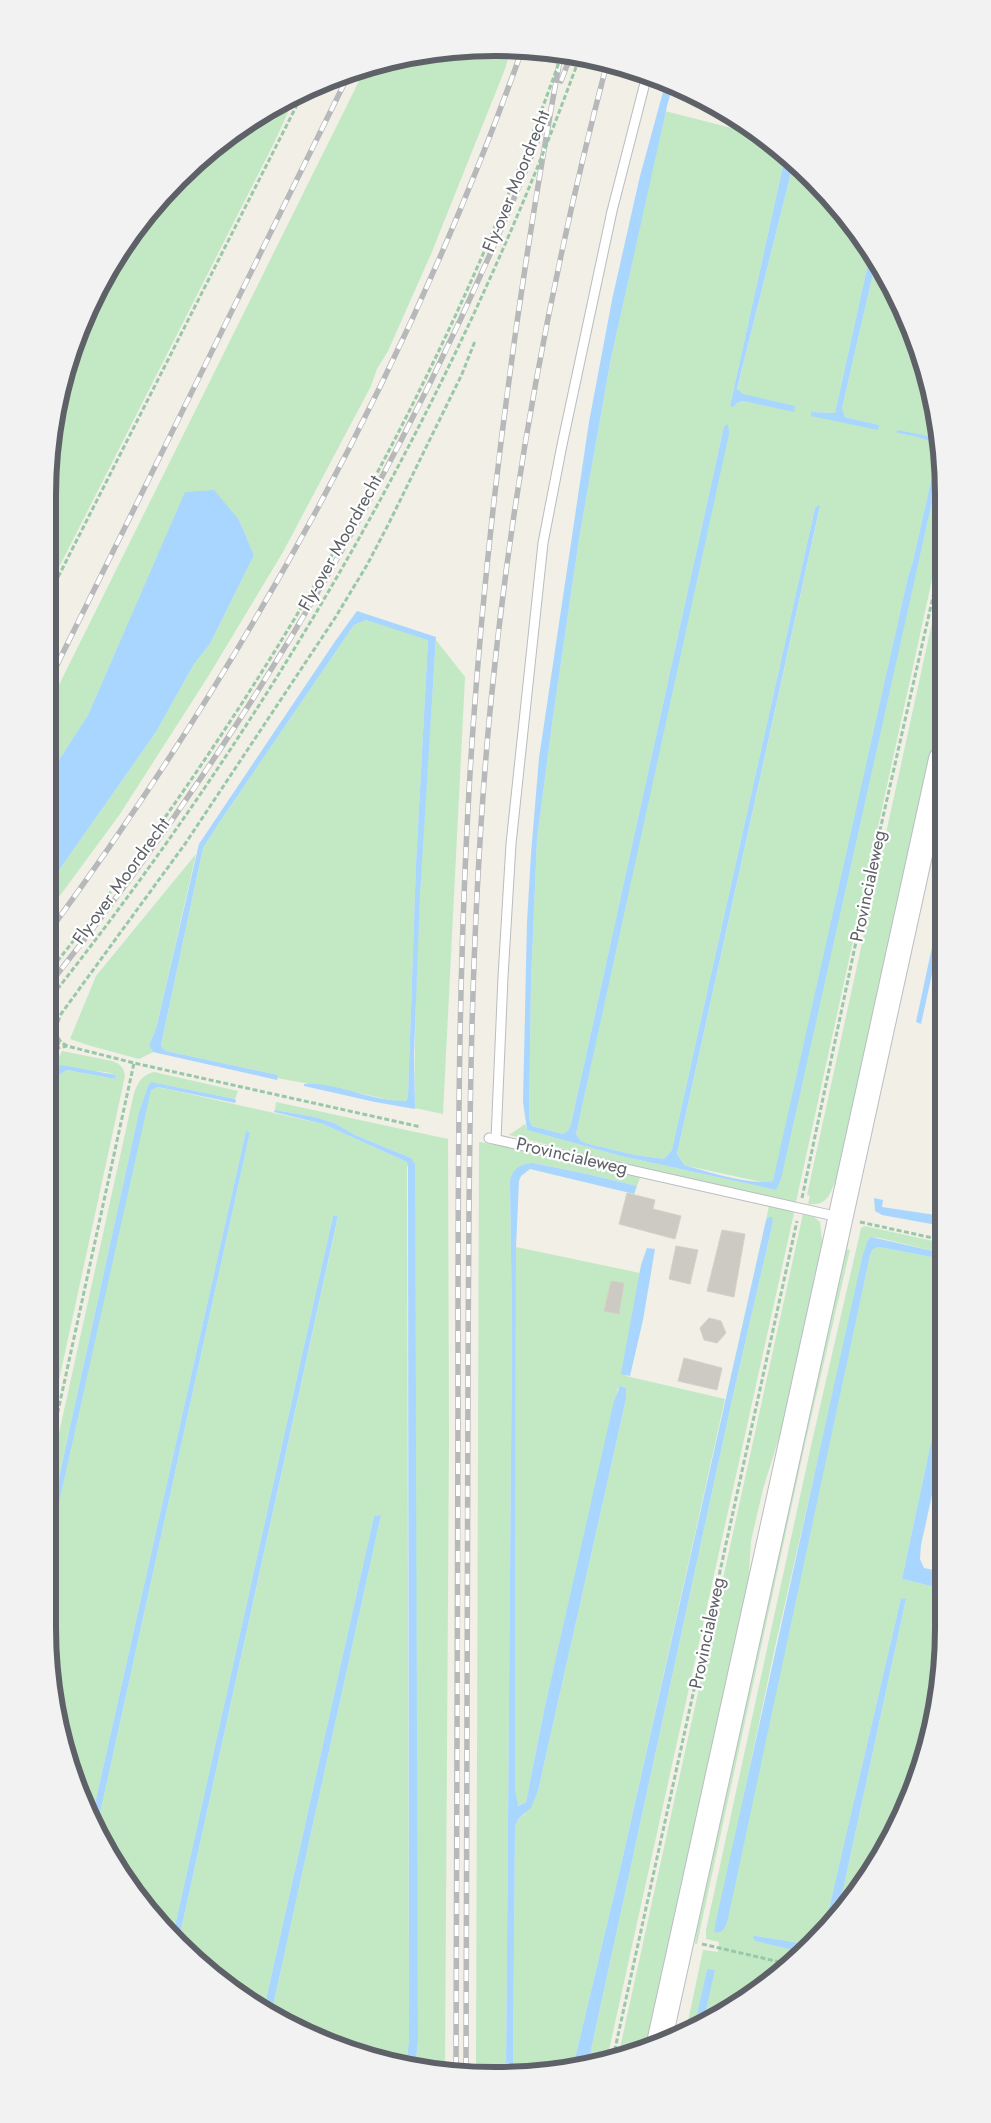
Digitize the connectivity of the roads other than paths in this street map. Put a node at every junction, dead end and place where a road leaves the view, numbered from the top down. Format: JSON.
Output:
{"nodes":[{"id":1,"x":645,"y":83,"type":"edge"},
{"id":2,"x":935,"y":786,"type":"edge"},
{"id":3,"x":840,"y":1217,"type":"junction"},
{"id":4,"x":661,"y":2034,"type":"edge"}],
"edges":[{"from":1,"to":3,"type":"lane","name":"Provincialeweg"},
{"from":2,"to":3,"type":"main road"},
{"from":3,"to":4,"type":"main road"}]}
